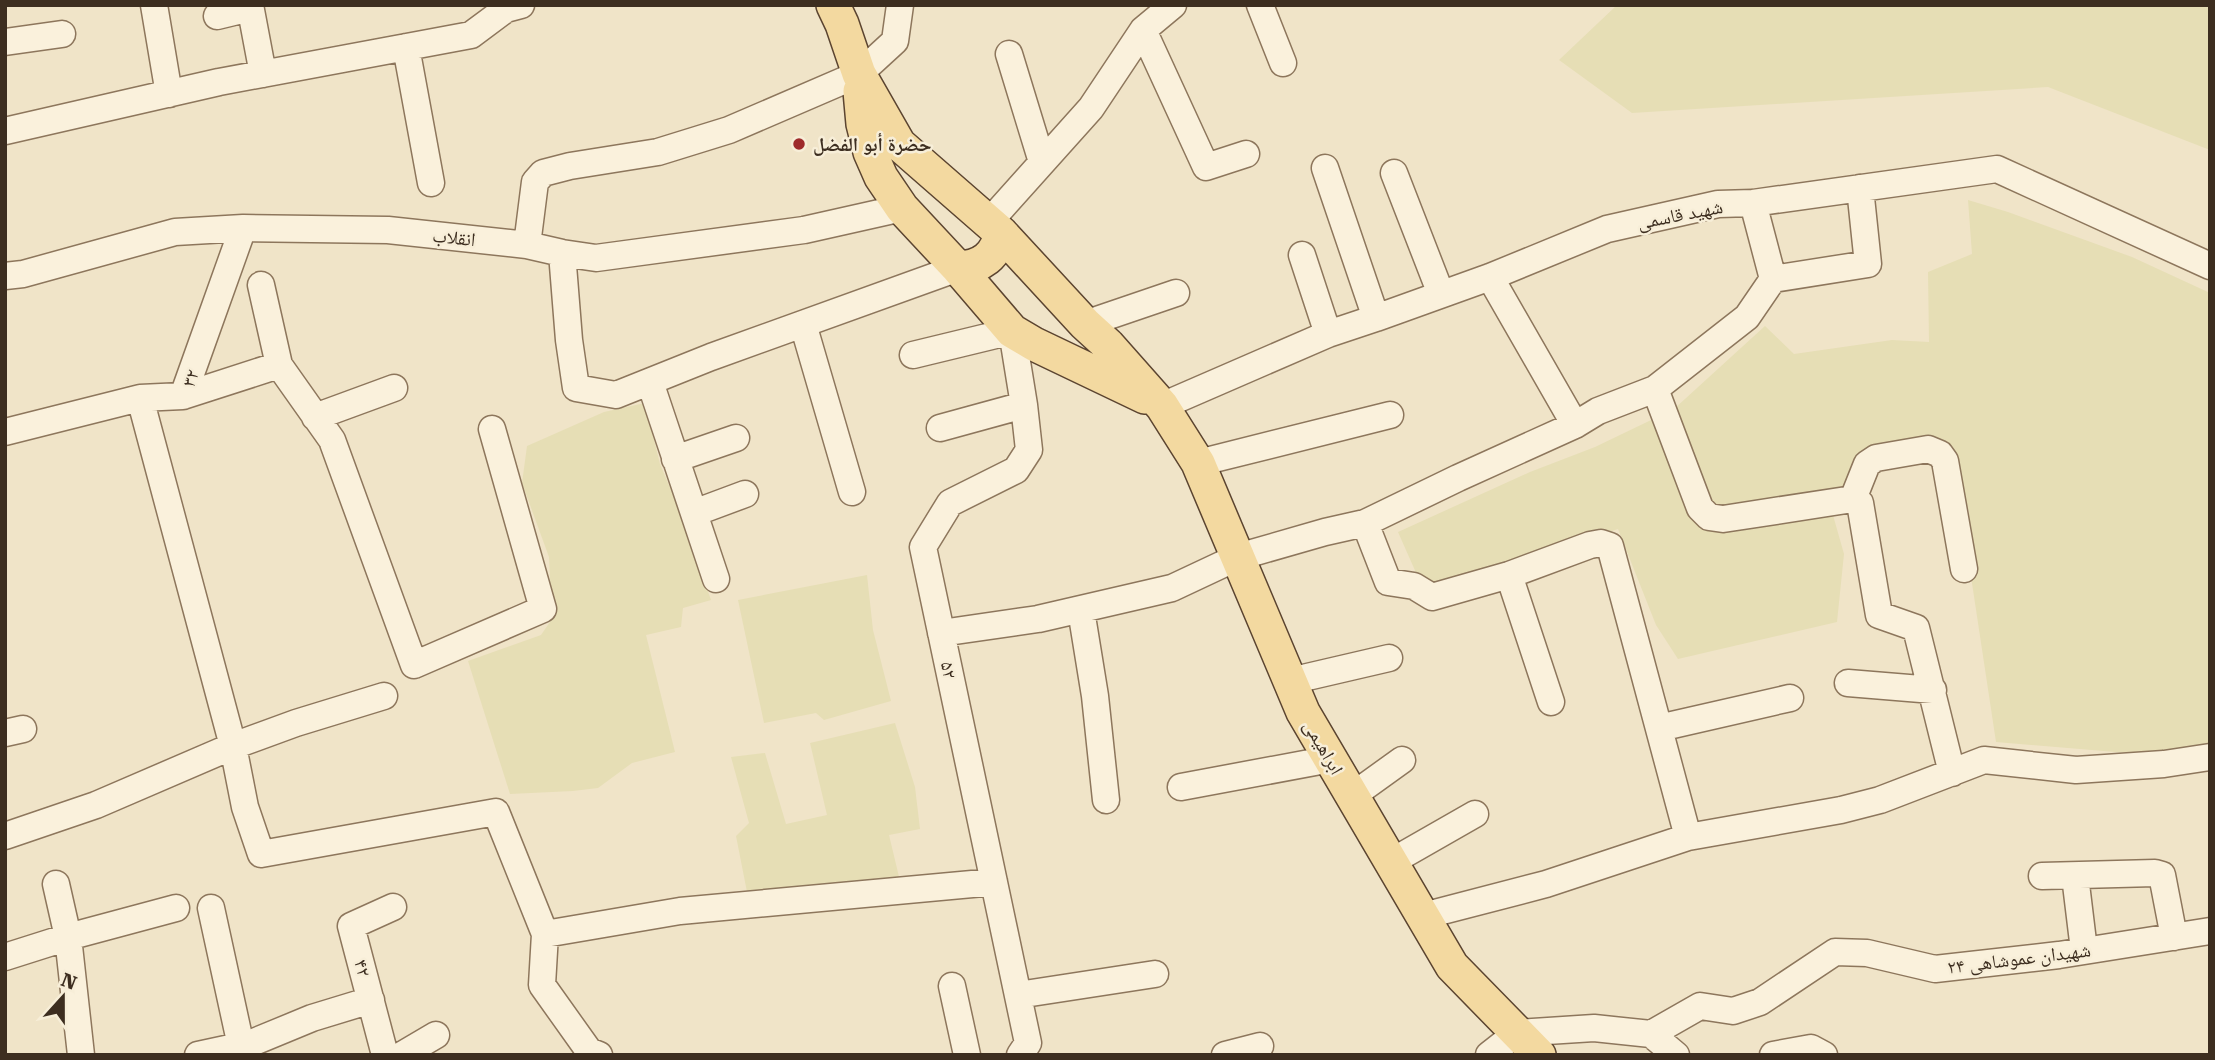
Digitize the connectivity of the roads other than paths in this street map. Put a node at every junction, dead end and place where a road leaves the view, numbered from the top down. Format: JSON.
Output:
{"nodes":[{"id":1,"x":154,"y":5,"type":"edge"},
{"id":2,"x":833,"y":5,"type":"edge"},
{"id":3,"x":900,"y":5,"type":"edge"},
{"id":4,"x":1173,"y":5,"type":"edge"},
{"id":5,"x":1260,"y":5,"type":"edge"},
{"id":6,"x":250,"y":6,"type":"edge"},
{"id":7,"x":511,"y":6,"type":"edge"},
{"id":8,"x":217,"y":16,"type":"dead end"},
{"id":9,"x":1143,"y":30,"type":"junction"},
{"id":10,"x":62,"y":34,"type":"dead end"},
{"id":11,"x":5,"y":42,"type":"edge"},
{"id":12,"x":406,"y":47,"type":"junction"},
{"id":13,"x":1009,"y":54,"type":"dead end"},
{"id":14,"x":1283,"y":62,"type":"dead end"},
{"id":15,"x":262,"y":74,"type":"junction"},
{"id":16,"x":859,"y":74,"type":"junction"},
{"id":17,"x":169,"y":94,"type":"junction"},
{"id":18,"x":5,"y":131,"type":"edge"},
{"id":19,"x":1246,"y":154,"type":"dead end"},
{"id":20,"x":1042,"y":162,"type":"junction"},
{"id":21,"x":1325,"y":168,"type":"dead end"},
{"id":22,"x":1394,"y":173,"type":"dead end"},
{"id":23,"x":431,"y":183,"type":"dead end"},
{"id":24,"x":1860,"y":188,"type":"junction"},
{"id":25,"x":1753,"y":203,"type":"junction"},
{"id":26,"x":902,"y":208,"type":"junction"},
{"id":27,"x":995,"y":227,"type":"junction"},
{"id":28,"x":243,"y":228,"type":"junction"},
{"id":29,"x":527,"y":245,"type":"junction"},
{"id":30,"x":562,"y":253,"type":"junction"},
{"id":31,"x":1302,"y":256,"type":"dead end"},
{"id":32,"x":2210,"y":266,"type":"edge"},
{"id":33,"x":958,"y":268,"type":"junction"},
{"id":34,"x":5,"y":276,"type":"edge"},
{"id":35,"x":1490,"y":277,"type":"junction"},
{"id":36,"x":1773,"y":279,"type":"junction"},
{"id":37,"x":261,"y":285,"type":"dead end"},
{"id":38,"x":1176,"y":293,"type":"dead end"},
{"id":39,"x":1441,"y":294,"type":"junction"},
{"id":40,"x":1377,"y":318,"type":"junction"},
{"id":41,"x":803,"y":324,"type":"junction"},
{"id":42,"x":1085,"y":324,"type":"junction"},
{"id":43,"x":1012,"y":331,"type":"junction"},
{"id":44,"x":1328,"y":334,"type":"junction"},
{"id":45,"x":913,"y":355,"type":"dead end"},
{"id":46,"x":279,"y":365,"type":"junction"},
{"id":47,"x":650,"y":382,"type":"junction"},
{"id":48,"x":394,"y":388,"type":"dead end"},
{"id":49,"x":1655,"y":389,"type":"junction"},
{"id":50,"x":184,"y":396,"type":"junction"},
{"id":51,"x":140,"y":398,"type":"junction"},
{"id":52,"x":1024,"y":405,"type":"junction"},
{"id":53,"x":1162,"y":406,"type":"junction"},
{"id":54,"x":1390,"y":415,"type":"dead end"},
{"id":55,"x":315,"y":416,"type":"junction"},
{"id":56,"x":1575,"y":425,"type":"junction"},
{"id":57,"x":940,"y":428,"type":"dead end"},
{"id":58,"x":492,"y":429,"type":"dead end"},
{"id":59,"x":5,"y":432,"type":"edge"},
{"id":60,"x":736,"y":438,"type":"dead end"},
{"id":61,"x":676,"y":458,"type":"junction"},
{"id":62,"x":1198,"y":463,"type":"junction"},
{"id":63,"x":852,"y":492,"type":"dead end"},
{"id":64,"x":744,"y":494,"type":"dead end"},
{"id":65,"x":1853,"y":499,"type":"junction"},
{"id":66,"x":694,"y":513,"type":"junction"},
{"id":67,"x":1365,"y":523,"type":"junction"},
{"id":68,"x":1238,"y":557,"type":"junction"},
{"id":69,"x":1964,"y":569,"type":"dead end"},
{"id":70,"x":1509,"y":575,"type":"junction"},
{"id":71,"x":716,"y":579,"type":"dead end"},
{"id":72,"x":1081,"y":610,"type":"junction"},
{"id":73,"x":942,"y":633,"type":"junction"},
{"id":74,"x":1389,"y":658,"type":"dead end"},
{"id":75,"x":1290,"y":681,"type":"junction"},
{"id":76,"x":1849,"y":683,"type":"dead end"},
{"id":77,"x":1933,"y":690,"type":"junction"},
{"id":78,"x":384,"y":696,"type":"dead end"},
{"id":79,"x":1790,"y":698,"type":"dead end"},
{"id":80,"x":1551,"y":702,"type":"dead end"},
{"id":81,"x":1659,"y":728,"type":"junction"},
{"id":82,"x":233,"y":746,"type":"junction"},
{"id":83,"x":2210,"y":757,"type":"edge"},
{"id":84,"x":1331,"y":760,"type":"junction"},
{"id":85,"x":1402,"y":760,"type":"dead end"},
{"id":86,"x":1952,"y":773,"type":"junction"},
{"id":87,"x":1181,"y":787,"type":"dead end"},
{"id":88,"x":1352,"y":796,"type":"junction"},
{"id":89,"x":1106,"y":800,"type":"dead end"},
{"id":90,"x":1475,"y":814,"type":"dead end"},
{"id":91,"x":7,"y":829,"type":"edge"},
{"id":92,"x":1688,"y":837,"type":"junction"},
{"id":93,"x":1391,"y":862,"type":"junction"},
{"id":94,"x":2042,"y":876,"type":"dead end"},
{"id":95,"x":2075,"y":876,"type":"junction"},
{"id":96,"x":994,"y":882,"type":"junction"},
{"id":97,"x":56,"y":884,"type":"dead end"},
{"id":98,"x":393,"y":907,"type":"dead end"},
{"id":99,"x":176,"y":908,"type":"dead end"},
{"id":100,"x":211,"y":908,"type":"dead end"},
{"id":101,"x":1423,"y":916,"type":"junction"},
{"id":102,"x":2210,"y":931,"type":"edge"},
{"id":103,"x":545,"y":934,"type":"junction"},
{"id":104,"x":68,"y":937,"type":"junction"},
{"id":105,"x":2174,"y":937,"type":"junction"},
{"id":106,"x":2084,"y":950,"type":"junction"},
{"id":107,"x":5,"y":957,"type":"edge"},
{"id":108,"x":1156,"y":974,"type":"dead end"},
{"id":109,"x":952,"y":986,"type":"dead end"},
{"id":110,"x":1018,"y":995,"type":"junction"},
{"id":111,"x":371,"y":1000,"type":"junction"},
{"id":112,"x":1651,"y":1034,"type":"junction"},
{"id":113,"x":436,"y":1035,"type":"dead end"},
{"id":114,"x":1528,"y":1044,"type":"edge"},
{"id":115,"x":241,"y":1046,"type":"junction"},
{"id":116,"x":1260,"y":1046,"type":"dead end"},
{"id":117,"x":81,"y":1055,"type":"edge"},
{"id":118,"x":198,"y":1055,"type":"edge"},
{"id":119,"x":385,"y":1055,"type":"edge"},
{"id":120,"x":402,"y":1055,"type":"edge"},
{"id":121,"x":599,"y":1055,"type":"edge"},
{"id":122,"x":967,"y":1055,"type":"edge"},
{"id":123,"x":1020,"y":1055,"type":"edge"},
{"id":124,"x":1225,"y":1055,"type":"edge"},
{"id":125,"x":1489,"y":1055,"type":"edge"},
{"id":126,"x":1676,"y":1055,"type":"edge"},
{"id":127,"x":1773,"y":1055,"type":"edge"},
{"id":128,"x":1824,"y":1055,"type":"edge"}],
"edges":[{"from":1,"to":17,"type":"street"},
{"from":2,"to":16,"type":"main road"},
{"from":3,"to":16,"type":"street"},
{"from":4,"to":9,"type":"street"},
{"from":5,"to":14,"type":"street"},
{"from":6,"to":8,"type":"street"},
{"from":6,"to":15,"type":"street"},
{"from":7,"to":12,"type":"street"},
{"from":9,"to":19,"type":"street"},
{"from":9,"to":20,"type":"street"},
{"from":10,"to":11,"type":"street"},
{"from":12,"to":15,"type":"street"},
{"from":12,"to":23,"type":"street"},
{"from":13,"to":20,"type":"street"},
{"from":15,"to":17,"type":"street"},
{"from":16,"to":26,"type":"main road"},
{"from":16,"to":27,"type":"main road","name":"ابراهیمی"},
{"from":16,"to":29,"type":"street"},
{"from":17,"to":18,"type":"street"},
{"from":20,"to":27,"type":"street"},
{"from":21,"to":40,"type":"street"},
{"from":22,"to":39,"type":"street"},
{"from":24,"to":25,"type":"street","name":"شهید قاسمی"},
{"from":24,"to":32,"type":"street","name":"شهید قاسمی"},
{"from":24,"to":36,"type":"street"},
{"from":25,"to":35,"type":"street","name":"شهید قاسمی"},
{"from":25,"to":36,"type":"street"},
{"from":26,"to":30,"type":"street","name":"انقلاب"},
{"from":26,"to":33,"type":"main road"},
{"from":27,"to":33,"type":"main road"},
{"from":27,"to":42,"type":"main road","name":"ابراهیمی"},
{"from":28,"to":29,"type":"street","name":"انقلاب"},
{"from":28,"to":34,"type":"street","name":"انقلاب"},
{"from":28,"to":50,"type":"street","name":"۳۲"},
{"from":29,"to":30,"type":"street","name":"انقلاب"},
{"from":30,"to":47,"type":"street"},
{"from":31,"to":44,"type":"street"},
{"from":33,"to":41,"type":"street"},
{"from":33,"to":43,"type":"main road"},
{"from":35,"to":39,"type":"street","name":"شهید قاسمی"},
{"from":35,"to":56,"type":"street"},
{"from":36,"to":49,"type":"street"},
{"from":37,"to":46,"type":"street"},
{"from":38,"to":42,"type":"street"},
{"from":39,"to":40,"type":"street","name":"شهید قاسمی"},
{"from":40,"to":44,"type":"street","name":"شهید قاسمی"},
{"from":41,"to":47,"type":"street"},
{"from":41,"to":63,"type":"street"},
{"from":42,"to":53,"type":"main road","name":"ابراهیمی"},
{"from":43,"to":45,"type":"street"},
{"from":43,"to":52,"type":"street","name":"۵۲"},
{"from":43,"to":53,"type":"main road"},
{"from":44,"to":53,"type":"street","name":"شهید قاسمی"},
{"from":46,"to":50,"type":"street"},
{"from":46,"to":55,"type":"street"},
{"from":47,"to":61,"type":"street"},
{"from":48,"to":55,"type":"street"},
{"from":49,"to":56,"type":"street"},
{"from":49,"to":65,"type":"street"},
{"from":50,"to":51,"type":"street","name":"۳۲"},
{"from":51,"to":59,"type":"street","name":"۳۲"},
{"from":51,"to":82,"type":"street"},
{"from":52,"to":57,"type":"street"},
{"from":52,"to":73,"type":"street","name":"۵۲"},
{"from":53,"to":62,"type":"main road","name":"ابراهیمی"},
{"from":54,"to":62,"type":"street"},
{"from":55,"to":58,"type":"street"},
{"from":56,"to":67,"type":"street"},
{"from":60,"to":61,"type":"street"},
{"from":61,"to":66,"type":"street"},
{"from":62,"to":68,"type":"main road","name":"ابراهیمی"},
{"from":64,"to":66,"type":"street"},
{"from":65,"to":69,"type":"street"},
{"from":65,"to":77,"type":"street"},
{"from":66,"to":71,"type":"street"},
{"from":67,"to":68,"type":"street"},
{"from":67,"to":70,"type":"street"},
{"from":68,"to":72,"type":"street"},
{"from":68,"to":75,"type":"main road","name":"ابراهیمی"},
{"from":70,"to":80,"type":"street"},
{"from":70,"to":81,"type":"street"},
{"from":72,"to":73,"type":"street"},
{"from":72,"to":89,"type":"street"},
{"from":73,"to":96,"type":"street","name":"۵۲"},
{"from":74,"to":75,"type":"street"},
{"from":75,"to":84,"type":"main road","name":"ابراهیمی"},
{"from":76,"to":77,"type":"street"},
{"from":77,"to":86,"type":"street"},
{"from":78,"to":82,"type":"street"},
{"from":79,"to":81,"type":"street"},
{"from":81,"to":92,"type":"street"},
{"from":82,"to":91,"type":"street"},
{"from":82,"to":103,"type":"street"},
{"from":83,"to":86,"type":"street"},
{"from":84,"to":87,"type":"street"},
{"from":84,"to":88,"type":"main road","name":"ابراهیمی"},
{"from":85,"to":88,"type":"street"},
{"from":86,"to":92,"type":"street"},
{"from":88,"to":93,"type":"main road","name":"ابراهیمی"},
{"from":90,"to":93,"type":"street"},
{"from":92,"to":101,"type":"street"},
{"from":93,"to":101,"type":"main road","name":"ابراهیمی"},
{"from":94,"to":95,"type":"street"},
{"from":95,"to":105,"type":"street"},
{"from":95,"to":106,"type":"street"},
{"from":96,"to":103,"type":"street"},
{"from":96,"to":110,"type":"street","name":"۵۲"},
{"from":97,"to":104,"type":"street"},
{"from":98,"to":111,"type":"street","name":"۴۲"},
{"from":99,"to":104,"type":"street"},
{"from":100,"to":115,"type":"street"},
{"from":101,"to":114,"type":"main road","name":"ابراهیمی"},
{"from":102,"to":105,"type":"street","name":"۲۴ شهیدان عموشاهی"},
{"from":103,"to":121,"type":"street"},
{"from":104,"to":107,"type":"street"},
{"from":104,"to":117,"type":"street"},
{"from":105,"to":106,"type":"street","name":"۲۴ شهیدان عموشاهی"},
{"from":106,"to":112,"type":"street","name":"۲۴ شهیدان عموشاهی"},
{"from":108,"to":110,"type":"street"},
{"from":109,"to":122,"type":"street"},
{"from":110,"to":123,"type":"street","name":"۵۲"},
{"from":111,"to":115,"type":"street"},
{"from":111,"to":119,"type":"street","name":"۴۲"},
{"from":112,"to":114,"type":"street"},
{"from":112,"to":126,"type":"street"},
{"from":113,"to":120,"type":"street"},
{"from":114,"to":125,"type":"street"},
{"from":115,"to":118,"type":"street"},
{"from":116,"to":124,"type":"street"},
{"from":127,"to":128,"type":"street"}]}
